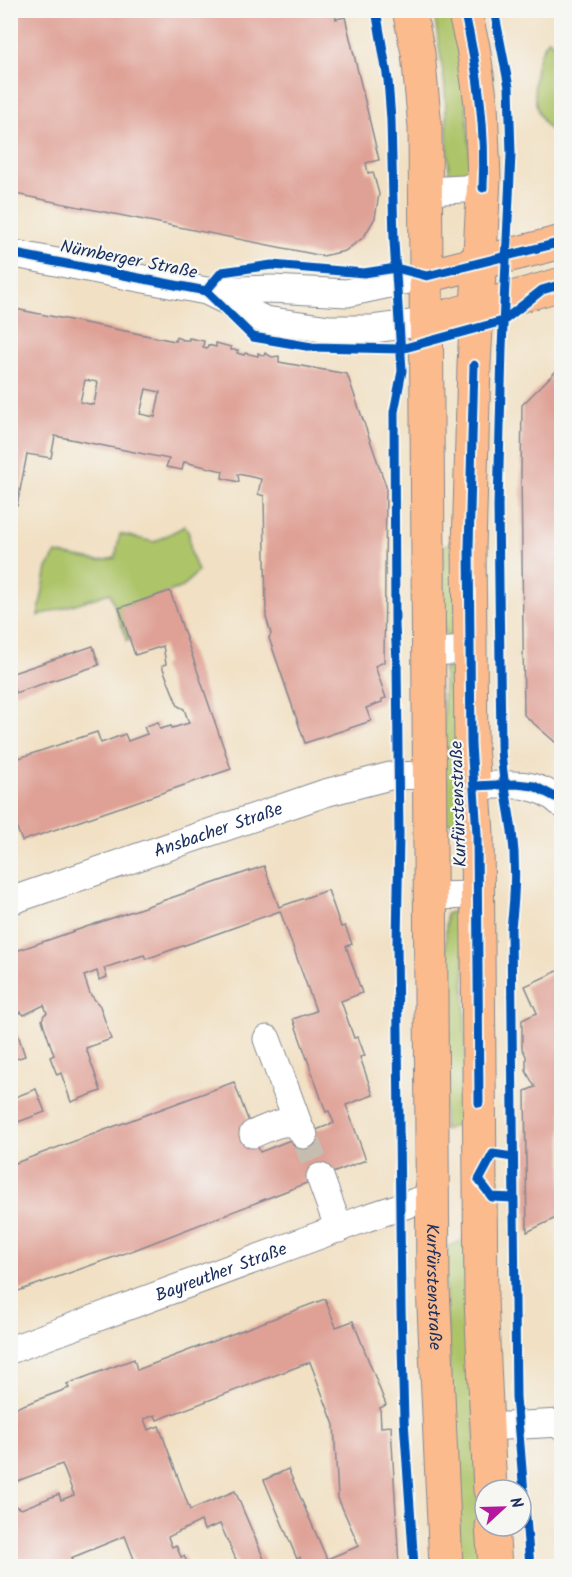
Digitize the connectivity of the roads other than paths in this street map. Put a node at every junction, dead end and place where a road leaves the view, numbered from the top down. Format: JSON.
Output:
{"nodes":[{"id":1,"x":409,"y":10,"type":"edge"},
{"id":2,"x":464,"y":10,"type":"edge"},
{"id":3,"x":483,"y":188,"type":"junction"},
{"id":4,"x":426,"y":191,"type":"junction"},
{"id":5,"x":561,"y":242,"type":"edge"},
{"id":6,"x":10,"y":254,"type":"edge"},
{"id":7,"x":480,"y":264,"type":"junction"},
{"id":8,"x":427,"y":276,"type":"junction"},
{"id":9,"x":561,"y":284,"type":"edge"},
{"id":10,"x":206,"y":291,"type":"junction"},
{"id":11,"x":477,"y":308,"type":"junction"},
{"id":12,"x":427,"y":322,"type":"junction"},
{"id":13,"x":470,"y":650,"type":"junction"},
{"id":14,"x":428,"y":652,"type":"junction"},
{"id":15,"x":429,"y":776,"type":"junction"},
{"id":16,"x":475,"y":786,"type":"junction"},
{"id":17,"x":561,"y":804,"type":"edge"},
{"id":18,"x":478,"y":895,"type":"junction"},
{"id":19,"x":430,"y":896,"type":"junction"},
{"id":20,"x":10,"y":901,"type":"edge"},
{"id":21,"x":267,"y":1039,"type":"dead end"},
{"id":22,"x":253,"y":1134,"type":"dead end"},
{"id":23,"x":320,"y":1177,"type":"tunnel mouth"},
{"id":24,"x":479,"y":1180,"type":"junction"},
{"id":25,"x":433,"y":1196,"type":"junction"},
{"id":26,"x":339,"y":1229,"type":"junction"},
{"id":27,"x":10,"y":1350,"type":"edge"},
{"id":28,"x":486,"y":1427,"type":"junction"},
{"id":29,"x":561,"y":1427,"type":"edge"},
{"id":30,"x":489,"y":1478,"type":"edge"},
{"id":31,"x":493,"y":1538,"type":"edge"},
{"id":32,"x":446,"y":1566,"type":"edge"},
{"id":33,"x":495,"y":1566,"type":"edge"}],
"edges":[{"from":1,"to":4,"type":"main road","name":"Kurfürstenstraße"},
{"from":2,"to":3,"type":"main road","name":"Kurfürstenstraße"},
{"from":3,"to":4,"type":"street"},
{"from":3,"to":7,"type":"main road","name":"Kurfürstenstraße"},
{"from":4,"to":8,"type":"main road","name":"Kurfürstenstraße"},
{"from":5,"to":7,"type":"main road"},
{"from":6,"to":10,"type":"street","name":"Nürnberger Straße"},
{"from":7,"to":8,"type":"main road"},
{"from":7,"to":11,"type":"main road","name":"Kurfürstenstraße"},
{"from":8,"to":10,"type":"street","name":"Nürnberger Straße"},
{"from":8,"to":12,"type":"main road","name":"Kurfürstenstraße"},
{"from":9,"to":11,"type":"main road"},
{"from":10,"to":12,"type":"street","name":"Nürnberger Straße"},
{"from":11,"to":12,"type":"main road"},
{"from":11,"to":13,"type":"main road","name":"Kurfürstenstraße"},
{"from":12,"to":14,"type":"main road","name":"Kurfürstenstraße"},
{"from":13,"to":14,"type":"street"},
{"from":13,"to":16,"type":"main road","name":"Kurfürstenstraße"},
{"from":14,"to":15,"type":"main road","name":"Kurfürstenstraße"},
{"from":15,"to":19,"type":"main road","name":"Kurfürstenstraße"},
{"from":15,"to":20,"type":"street","name":"Ansbacher Straße"},
{"from":16,"to":17,"type":"street"},
{"from":16,"to":18,"type":"main road","name":"Kurfürstenstraße"},
{"from":18,"to":19,"type":"street"},
{"from":18,"to":24,"type":"main road","name":"Kurfürstenstraße"},
{"from":19,"to":25,"type":"main road","name":"Kurfürstenstraße"},
{"from":21,"to":22,"type":"street"},
{"from":23,"to":26,"type":"street"},
{"from":24,"to":25,"type":"main road"},
{"from":24,"to":28,"type":"main road","name":"Kurfürstenstraße"},
{"from":25,"to":26,"type":"street","name":"Bayreuther Straße"},
{"from":25,"to":32,"type":"main road","name":"Kurfürstenstraße"},
{"from":26,"to":27,"type":"street","name":"Bayreuther Straße"},
{"from":28,"to":29,"type":"street"},
{"from":28,"to":30,"type":"main road","name":"Kurfürstenstraße"},
{"from":31,"to":33,"type":"main road"}]}
